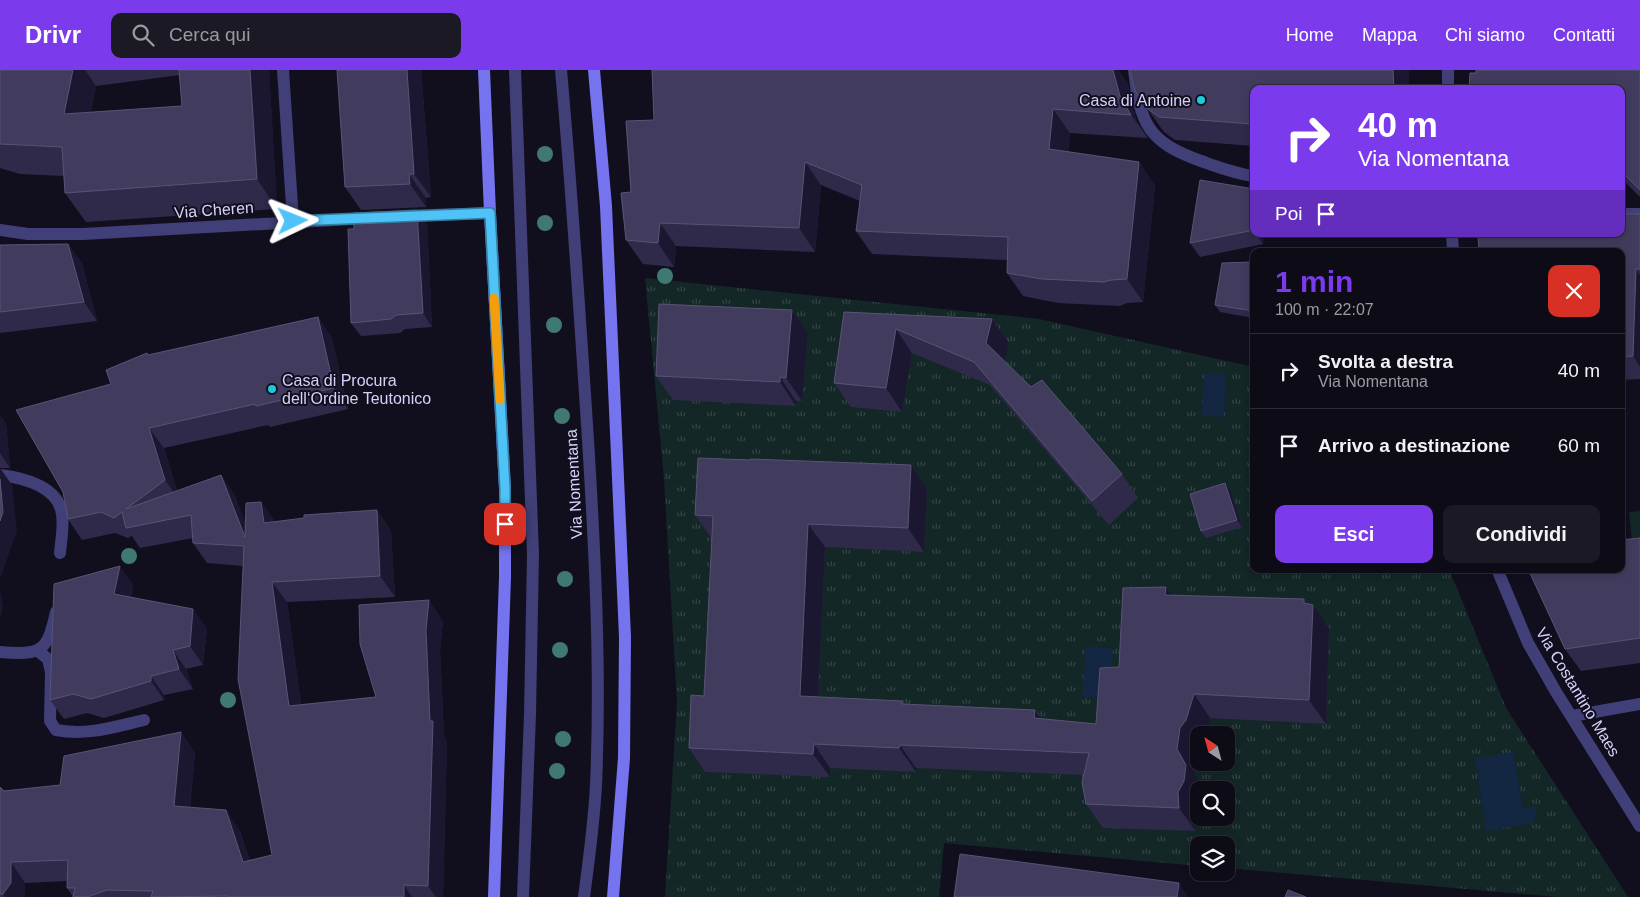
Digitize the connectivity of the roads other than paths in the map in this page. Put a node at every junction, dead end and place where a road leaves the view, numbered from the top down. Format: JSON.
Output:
{"nodes":[{"id":1,"x":283,"y":70,"type":"edge"},
{"id":2,"x":484,"y":70,"type":"edge"},
{"id":3,"x":515,"y":70,"type":"edge"},
{"id":4,"x":561,"y":70,"type":"edge"},
{"id":5,"x":594,"y":70,"type":"edge"},
{"id":6,"x":1134,"y":70,"type":"edge"},
{"id":7,"x":1448,"y":70,"type":"edge"},
{"id":8,"x":1448,"y":85,"type":"edge"},
{"id":9,"x":1250,"y":175,"type":"edge"},
{"id":10,"x":490,"y":213,"type":"junction"},
{"id":11,"x":1625,"y":214,"type":"edge"},
{"id":12,"x":1640,"y":214,"type":"edge"},
{"id":13,"x":293,"y":221,"type":"junction"},
{"id":14,"x":0,"y":230,"type":"edge"},
{"id":15,"x":0,"y":475,"type":"edge"},
{"id":16,"x":60,"y":553,"type":"dead end"},
{"id":17,"x":1499,"y":573,"type":"edge"},
{"id":18,"x":58,"y":600,"type":"edge"},
{"id":19,"x":38,"y":651,"type":"junction"},
{"id":20,"x":0,"y":652,"type":"edge"},
{"id":21,"x":1640,"y":704,"type":"edge"},
{"id":22,"x":1572,"y":716,"type":"junction"},
{"id":23,"x":144,"y":720,"type":"dead end"},
{"id":24,"x":1640,"y":826,"type":"edge"},
{"id":25,"x":494,"y":897,"type":"edge"},
{"id":26,"x":523,"y":897,"type":"edge"},
{"id":27,"x":584,"y":897,"type":"edge"},
{"id":28,"x":613,"y":897,"type":"edge"}],
"edges":[{"from":1,"to":13,"type":"street"},
{"from":2,"to":10,"type":"main road"},
{"from":3,"to":26,"type":"street"},
{"from":4,"to":27,"type":"street","name":"Via Nomentana"},
{"from":5,"to":28,"type":"main road"},
{"from":6,"to":9,"type":"street"},
{"from":7,"to":8,"type":"street"},
{"from":10,"to":13,"type":"street","name":"Via Cheren"},
{"from":10,"to":25,"type":"main road"},
{"from":11,"to":12,"type":"street"},
{"from":13,"to":14,"type":"street","name":"Via Cheren"},
{"from":15,"to":16,"type":"street"},
{"from":17,"to":22,"type":"street","name":"Via Costantino Maes"},
{"from":18,"to":19,"type":"street"},
{"from":19,"to":20,"type":"street"},
{"from":19,"to":23,"type":"street"},
{"from":21,"to":22,"type":"street"},
{"from":22,"to":24,"type":"street","name":"Via Costantino Maes"}]}
